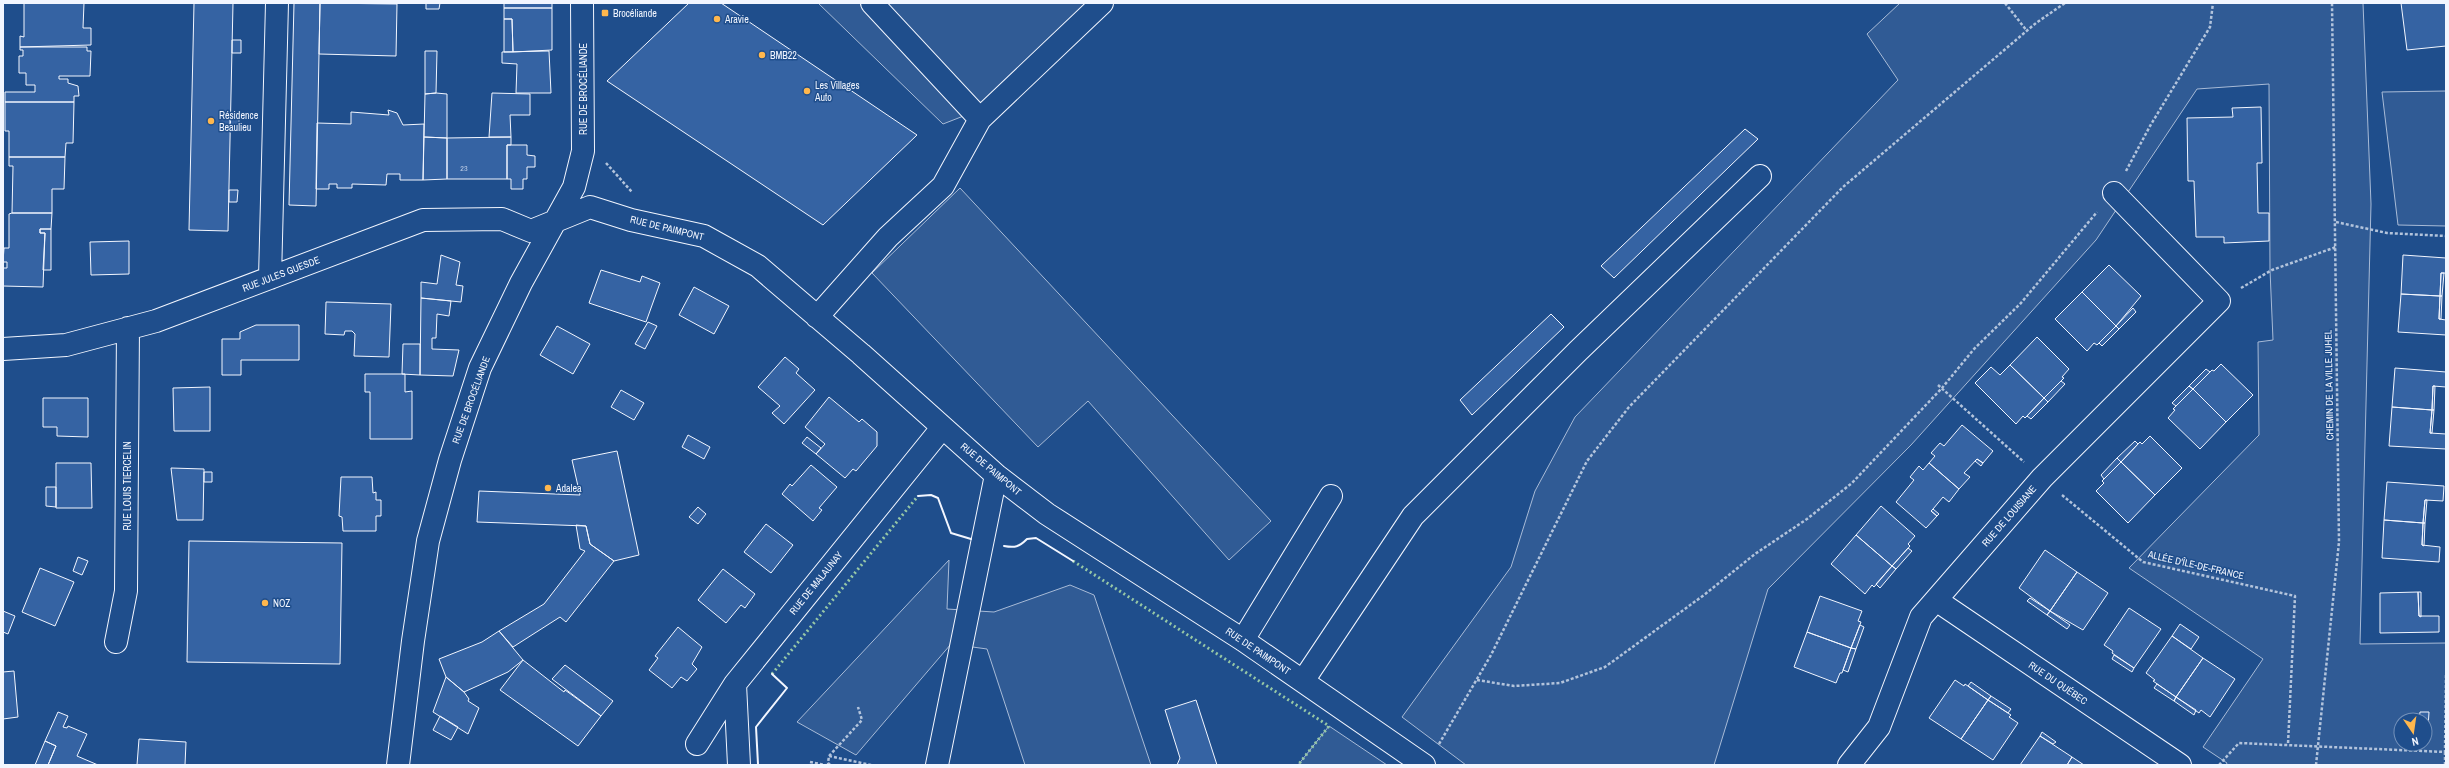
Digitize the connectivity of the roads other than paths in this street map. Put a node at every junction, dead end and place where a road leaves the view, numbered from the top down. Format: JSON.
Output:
{"nodes":[{"id":1,"x":277,"y":3,"type":"edge"},
{"id":2,"x":582,"y":3,"type":"edge"},
{"id":3,"x":872,"y":3,"type":"edge"},
{"id":4,"x":1102,"y":3,"type":"edge"},
{"id":5,"x":980,"y":119,"type":"junction"},
{"id":6,"x":1760,"y":176,"type":"dead end"},
{"id":7,"x":2114,"y":193,"type":"dead end"},
{"id":8,"x":556,"y":221,"type":"junction"},
{"id":9,"x":270,"y":278,"type":"junction"},
{"id":10,"x":817,"y":317,"type":"junction"},
{"id":11,"x":128,"y":328,"type":"junction"},
{"id":12,"x":3,"y":349,"type":"edge"},
{"id":13,"x":942,"y":428,"type":"junction"},
{"id":14,"x":996,"y":476,"type":"junction"},
{"id":15,"x":1331,"y":496,"type":"dead end"},
{"id":16,"x":1936,"y":600,"type":"junction"},
{"id":17,"x":1243,"y":640,"type":"junction"},
{"id":18,"x":116,"y":642,"type":"dead end"},
{"id":19,"x":1303,"y":681,"type":"junction"},
{"id":20,"x":735,"y":684,"type":"junction"},
{"id":21,"x":697,"y":744,"type":"dead end"},
{"id":22,"x":398,"y":765,"type":"edge"},
{"id":23,"x":739,"y":765,"type":"edge"},
{"id":24,"x":937,"y":765,"type":"edge"},
{"id":25,"x":1424,"y":765,"type":"edge"},
{"id":26,"x":1849,"y":765,"type":"edge"},
{"id":27,"x":2180,"y":765,"type":"edge"}],
"edges":[{"from":1,"to":9,"type":"street"},
{"from":2,"to":8,"type":"street","name":"RUE DE BROCÉLIANDE"},
{"from":3,"to":5,"type":"street"},
{"from":4,"to":5,"type":"street"},
{"from":5,"to":10,"type":"street"},
{"from":6,"to":19,"type":"street"},
{"from":7,"to":16,"type":"street","name":"RUE DE LOUISIANE"},
{"from":8,"to":9,"type":"street","name":"RUE JULES GUESDE"},
{"from":8,"to":10,"type":"street","name":"RUE DE PAIMPONT"},
{"from":8,"to":22,"type":"street","name":"RUE DE BROCÉLIANDE"},
{"from":9,"to":11,"type":"street","name":"RUE JULES GUESDE"},
{"from":10,"to":13,"type":"street","name":"RUE DE PAIMPONT"},
{"from":11,"to":12,"type":"street","name":"RUE JULES GUESDE"},
{"from":11,"to":18,"type":"street","name":"RUE LOUIS TIERCELIN"},
{"from":13,"to":14,"type":"street","name":"RUE DE PAIMPONT"},
{"from":13,"to":20,"type":"street","name":"RUE DE MALAUNAY"},
{"from":14,"to":17,"type":"street","name":"RUE DE PAIMPONT"},
{"from":14,"to":24,"type":"street"},
{"from":15,"to":17,"type":"street"},
{"from":16,"to":26,"type":"street","name":"RUE DE LOUISIANE"},
{"from":16,"to":27,"type":"street","name":"RUE DU QUÉBEC"},
{"from":17,"to":19,"type":"street","name":"RUE DE PAIMPONT"},
{"from":19,"to":25,"type":"street","name":"RUE DE PAIMPONT"},
{"from":20,"to":21,"type":"street","name":"RUE DE MALAUNAY"},
{"from":20,"to":23,"type":"street"}]}
